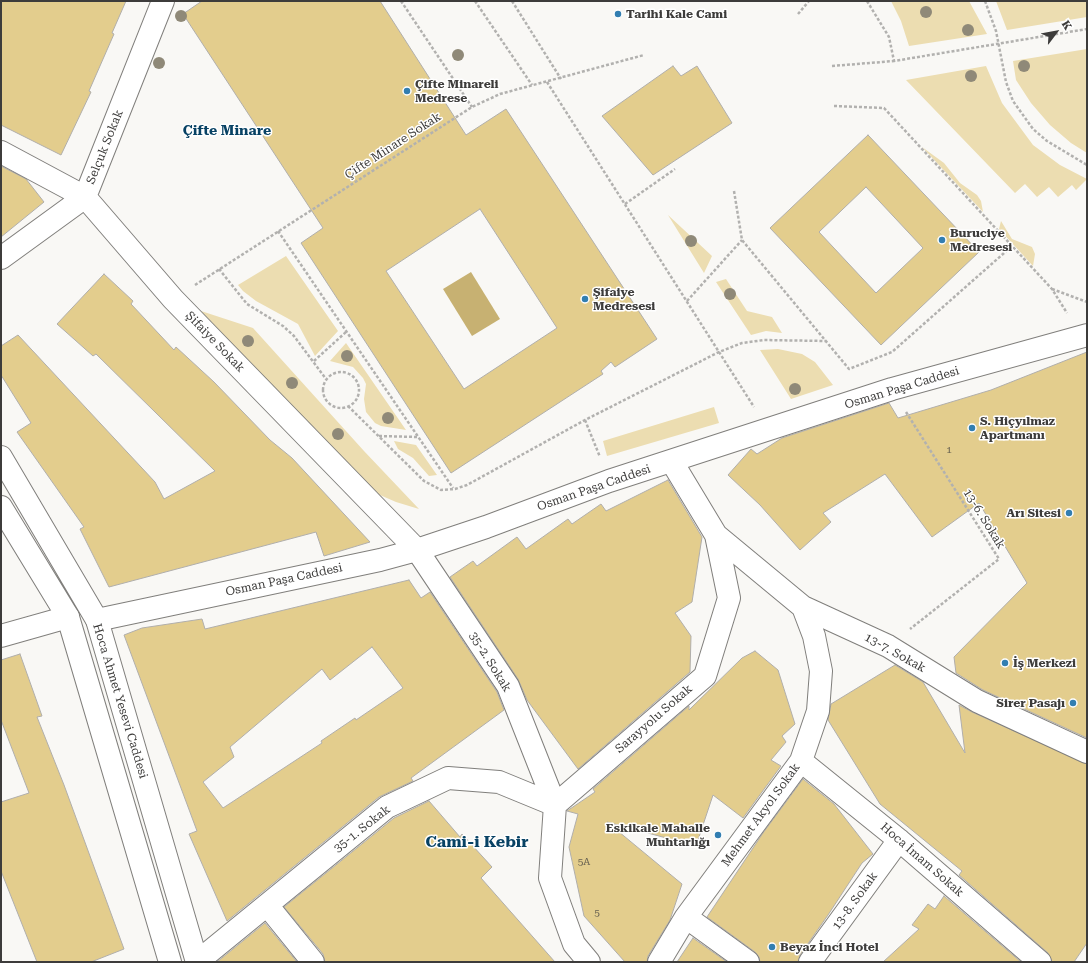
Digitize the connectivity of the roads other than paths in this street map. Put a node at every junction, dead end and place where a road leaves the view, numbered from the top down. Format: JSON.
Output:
{"nodes":[{"id":1,"x":163,"y":1,"type":"edge"},
{"id":2,"x":1,"y":152,"type":"edge"},
{"id":3,"x":85,"y":197,"type":"junction"},
{"id":4,"x":1,"y":258,"type":"edge"},
{"id":5,"x":1087,"y":335,"type":"edge"},
{"id":6,"x":1,"y":457,"type":"edge"},
{"id":7,"x":672,"y":462,"type":"junction"},
{"id":8,"x":1,"y":506,"type":"edge"},
{"id":9,"x":716,"y":535,"type":"junction"},
{"id":10,"x":417,"y":550,"type":"junction"},
{"id":11,"x":803,"y":608,"type":"junction"},
{"id":12,"x":68,"y":617,"type":"junction"},
{"id":13,"x":97,"y":620,"type":"junction"},
{"id":14,"x":1,"y":636,"type":"edge"},
{"id":15,"x":1087,"y":752,"type":"edge"},
{"id":16,"x":802,"y":760,"type":"junction"},
{"id":17,"x":555,"y":805,"type":"junction"},
{"id":18,"x":899,"y":840,"type":"junction"},
{"id":19,"x":267,"y":906,"type":"junction"},
{"id":20,"x":686,"y":917,"type":"junction"},
{"id":21,"x":170,"y":962,"type":"edge"},
{"id":22,"x":197,"y":962,"type":"edge"},
{"id":23,"x":313,"y":962,"type":"edge"},
{"id":24,"x":589,"y":962,"type":"edge"},
{"id":25,"x":659,"y":962,"type":"edge"},
{"id":26,"x":748,"y":962,"type":"edge"},
{"id":27,"x":810,"y":962,"type":"edge"},
{"id":28,"x":1040,"y":962,"type":"edge"}],
"edges":[{"from":1,"to":3,"type":"street","name":"Selçuk Sokak"},
{"from":2,"to":3,"type":"street","name":"Şifaiye Sokak"},
{"from":3,"to":4,"type":"street","name":"Selçuk Sokak"},
{"from":3,"to":10,"type":"street","name":"Şifaiye Sokak"},
{"from":5,"to":7,"type":"street","name":"Osman Paşa Caddesi"},
{"from":6,"to":13,"type":"street","name":"Hoca Ahmet Yesevi Caddesi"},
{"from":7,"to":9,"type":"street","name":"Sarayyolu Sokak"},
{"from":7,"to":10,"type":"street","name":"Osman Paşa Caddesi"},
{"from":8,"to":12,"type":"street","name":"Hoca Ahmet Yesevi Caddesi"},
{"from":9,"to":11,"type":"street","name":"13-7. Sokak"},
{"from":9,"to":17,"type":"street","name":"Sarayyolu Sokak"},
{"from":10,"to":13,"type":"street","name":"Osman Paşa Caddesi"},
{"from":10,"to":17,"type":"street","name":"35-2. Sokak"},
{"from":11,"to":15,"type":"street","name":"13-7. Sokak"},
{"from":11,"to":16,"type":"street","name":"Mehmet Akyol Sokak"},
{"from":12,"to":14,"type":"street"},
{"from":12,"to":21,"type":"street","name":"Hoca Ahmet Yesevi Caddesi"},
{"from":13,"to":22,"type":"street","name":"Hoca Ahmet Yesevi Caddesi"},
{"from":16,"to":18,"type":"street","name":"Hoca İmam Sokak"},
{"from":16,"to":20,"type":"street","name":"Mehmet Akyol Sokak"},
{"from":17,"to":19,"type":"street","name":"35-1. Sokak"},
{"from":17,"to":24,"type":"street"},
{"from":18,"to":27,"type":"street","name":"13-8. Sokak"},
{"from":18,"to":28,"type":"street","name":"Hoca İmam Sokak"},
{"from":19,"to":22,"type":"street","name":"35-1. Sokak"},
{"from":19,"to":23,"type":"street"},
{"from":20,"to":25,"type":"street","name":"Mehmet Akyol Sokak"},
{"from":20,"to":26,"type":"street"}]}
